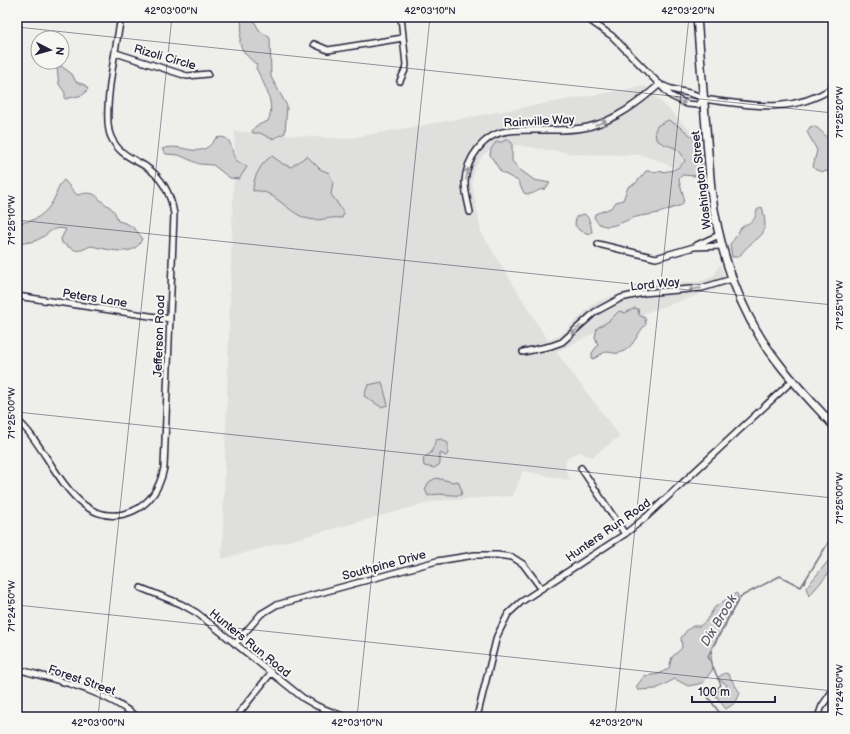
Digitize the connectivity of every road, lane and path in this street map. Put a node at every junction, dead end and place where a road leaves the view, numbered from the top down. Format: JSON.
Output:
{"nodes":[{"id":1,"x":121,"y":17,"type":"edge"},
{"id":2,"x":401,"y":17,"type":"edge"},
{"id":3,"x":586,"y":17,"type":"edge"},
{"id":4,"x":697,"y":17,"type":"edge"},
{"id":5,"x":403,"y":38,"type":"junction"},
{"id":6,"x":314,"y":44,"type":"dead end"},
{"id":7,"x":116,"y":53,"type":"junction"},
{"id":8,"x":208,"y":74,"type":"dead end"},
{"id":9,"x":400,"y":81,"type":"dead end"},
{"id":10,"x":660,"y":84,"type":"junction"},
{"id":11,"x":833,"y":88,"type":"edge"},
{"id":12,"x":703,"y":99,"type":"junction"},
{"id":13,"x":470,"y":212,"type":"dead end"},
{"id":14,"x":719,"y":235,"type":"junction"},
{"id":15,"x":598,"y":244,"type":"dead end"},
{"id":16,"x":694,"y":246,"type":"junction"},
{"id":17,"x":722,"y":246,"type":"junction"},
{"id":18,"x":732,"y":279,"type":"junction"},
{"id":19,"x":17,"y":296,"type":"edge"},
{"id":20,"x":170,"y":319,"type":"junction"},
{"id":21,"x":523,"y":352,"type":"dead end"},
{"id":22,"x":793,"y":380,"type":"junction"},
{"id":23,"x":17,"y":420,"type":"edge"},
{"id":24,"x":833,"y":425,"type":"edge"},
{"id":25,"x":581,"y":468,"type":"dead end"},
{"id":26,"x":625,"y":534,"type":"junction"},
{"id":27,"x":141,"y":588,"type":"dead end"},
{"id":28,"x":541,"y":588,"type":"junction"},
{"id":29,"x":235,"y":644,"type":"junction"},
{"id":30,"x":17,"y":669,"type":"edge"},
{"id":31,"x":271,"y":672,"type":"junction"},
{"id":32,"x":833,"y":690,"type":"edge"},
{"id":33,"x":137,"y":717,"type":"edge"},
{"id":34,"x":236,"y":717,"type":"edge"},
{"id":35,"x":345,"y":717,"type":"edge"},
{"id":36,"x":477,"y":717,"type":"edge"},
{"id":37,"x":818,"y":717,"type":"edge"}],
"edges":[{"from":1,"to":7,"type":"street","name":"Jefferson Road"},
{"from":2,"to":5,"type":"street"},
{"from":3,"to":10,"type":"street"},
{"from":4,"to":12,"type":"main road","name":"Washington Street"},
{"from":5,"to":6,"type":"street"},
{"from":5,"to":9,"type":"street"},
{"from":7,"to":8,"type":"street","name":"Rizoli Circle"},
{"from":7,"to":20,"type":"street","name":"Jefferson Road"},
{"from":10,"to":12,"type":"street"},
{"from":10,"to":12,"type":"street","one_way":true},
{"from":13,"to":10,"type":"street","name":"Rainville Way","one_way":true},
{"from":11,"to":12,"type":"street"},
{"from":12,"to":14,"type":"main road","name":"Washington Street"},
{"from":14,"to":16,"type":"street"},
{"from":14,"to":17,"type":"main road","name":"Washington Street"},
{"from":15,"to":16,"type":"street"},
{"from":16,"to":17,"type":"street"},
{"from":17,"to":18,"type":"main road","name":"Washington Street"},
{"from":18,"to":21,"type":"street","name":"Lord Way","one_way":true},
{"from":18,"to":22,"type":"main road","name":"Washington Street"},
{"from":19,"to":20,"type":"street","name":"Peters Lane"},
{"from":20,"to":23,"type":"street","name":"Jefferson Road"},
{"from":22,"to":24,"type":"main road","name":"Washington Street"},
{"from":22,"to":26,"type":"street","name":"Hunters Run Road"},
{"from":25,"to":26,"type":"street"},
{"from":26,"to":28,"type":"street","name":"Hunters Run Road"},
{"from":27,"to":29,"type":"street","name":"Hunters Run Road"},
{"from":28,"to":29,"type":"street","name":"Southpine Drive"},
{"from":28,"to":36,"type":"street","name":"Hunters Run Road"},
{"from":29,"to":31,"type":"street","name":"Hunters Run Road"},
{"from":30,"to":33,"type":"street","name":"Forest Street"},
{"from":31,"to":34,"type":"street"},
{"from":31,"to":35,"type":"street","name":"Hunters Run Road"},
{"from":32,"to":37,"type":"street"}]}
